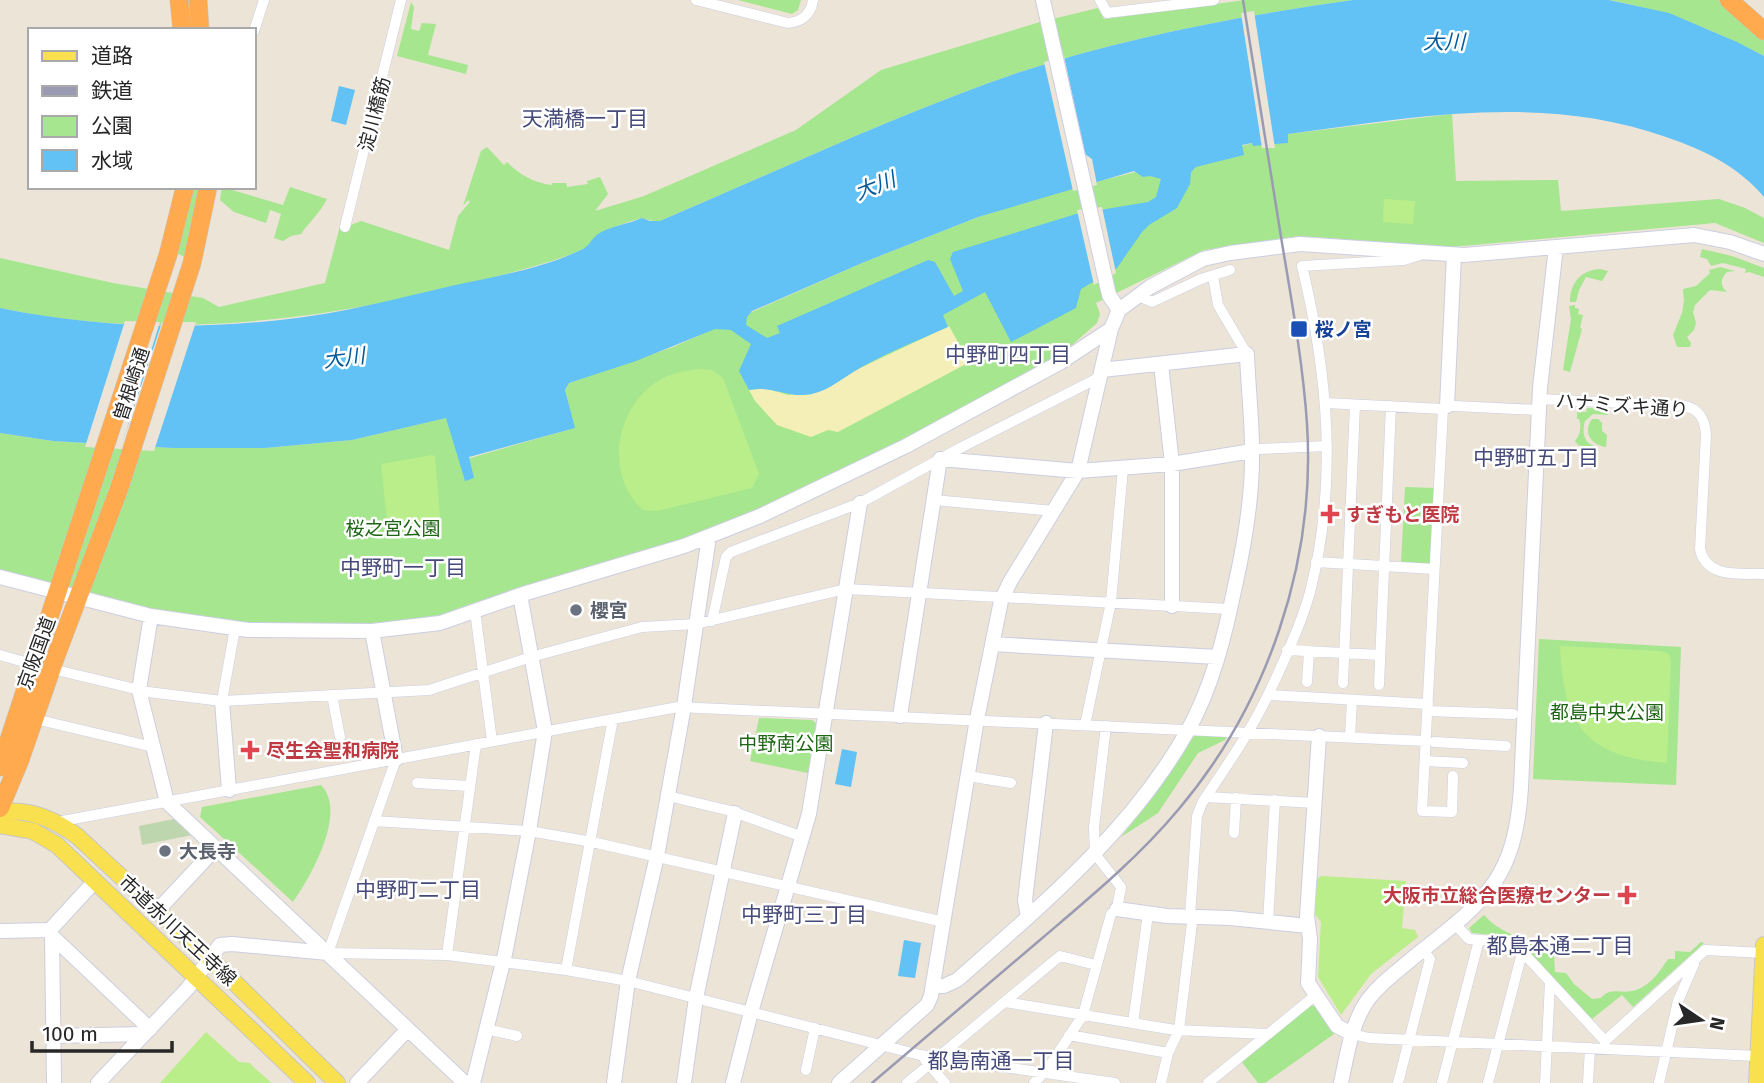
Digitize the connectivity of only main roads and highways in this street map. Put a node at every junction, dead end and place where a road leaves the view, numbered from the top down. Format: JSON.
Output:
{"nodes":[{"id":1,"x":179,"y":0,"type":"edge"},
{"id":2,"x":198,"y":0,"type":"edge"},
{"id":3,"x":1729,"y":0,"type":"edge"},
{"id":4,"x":1746,"y":0,"type":"edge"},
{"id":5,"x":1764,"y":15,"type":"edge"},
{"id":6,"x":182,"y":28,"type":"edge"},
{"id":7,"x":200,"y":28,"type":"edge"},
{"id":8,"x":1764,"y":31,"type":"edge"},
{"id":9,"x":185,"y":189,"type":"edge"},
{"id":10,"x":208,"y":189,"type":"edge"},
{"id":11,"x":74,"y":547,"type":"joint"},
{"id":12,"x":79,"y":594,"type":"joint"},
{"id":13,"x":43,"y":667,"type":"junction"},
{"id":14,"x":0,"y":767,"type":"edge"},
{"id":15,"x":0,"y":811,"type":"edge"},
{"id":16,"x":0,"y":825,"type":"edge"},
{"id":17,"x":1764,"y":945,"type":"edge"},
{"id":18,"x":1764,"y":953,"type":"edge"},
{"id":19,"x":307,"y":1083,"type":"edge"},
{"id":20,"x":337,"y":1083,"type":"edge"},
{"id":21,"x":1757,"y":1083,"type":"edge"}],
"edges":[{"from":1,"to":6,"type":"highway"},
{"from":2,"to":7,"type":"highway"},
{"from":3,"to":8,"type":"highway"},
{"from":4,"to":5,"type":"highway"},
{"from":9,"to":11,"type":"highway","name":"曽根崎通"},
{"from":10,"to":12,"type":"highway","name":"曽根崎通"},
{"from":11,"to":13,"type":"highway","name":"京阪国道"},
{"from":12,"to":13,"type":"highway","name":"京阪国道"},
{"from":13,"to":14,"type":"highway","name":"京阪国道"},
{"from":13,"to":15,"type":"highway","name":"京阪国道"},
{"from":15,"to":20,"type":"main road","name":"市道赤川天王寺線"},
{"from":16,"to":19,"type":"main road","name":"市道赤川天王寺線"},
{"from":17,"to":18,"type":"main road"},
{"from":18,"to":21,"type":"main road"}]}
